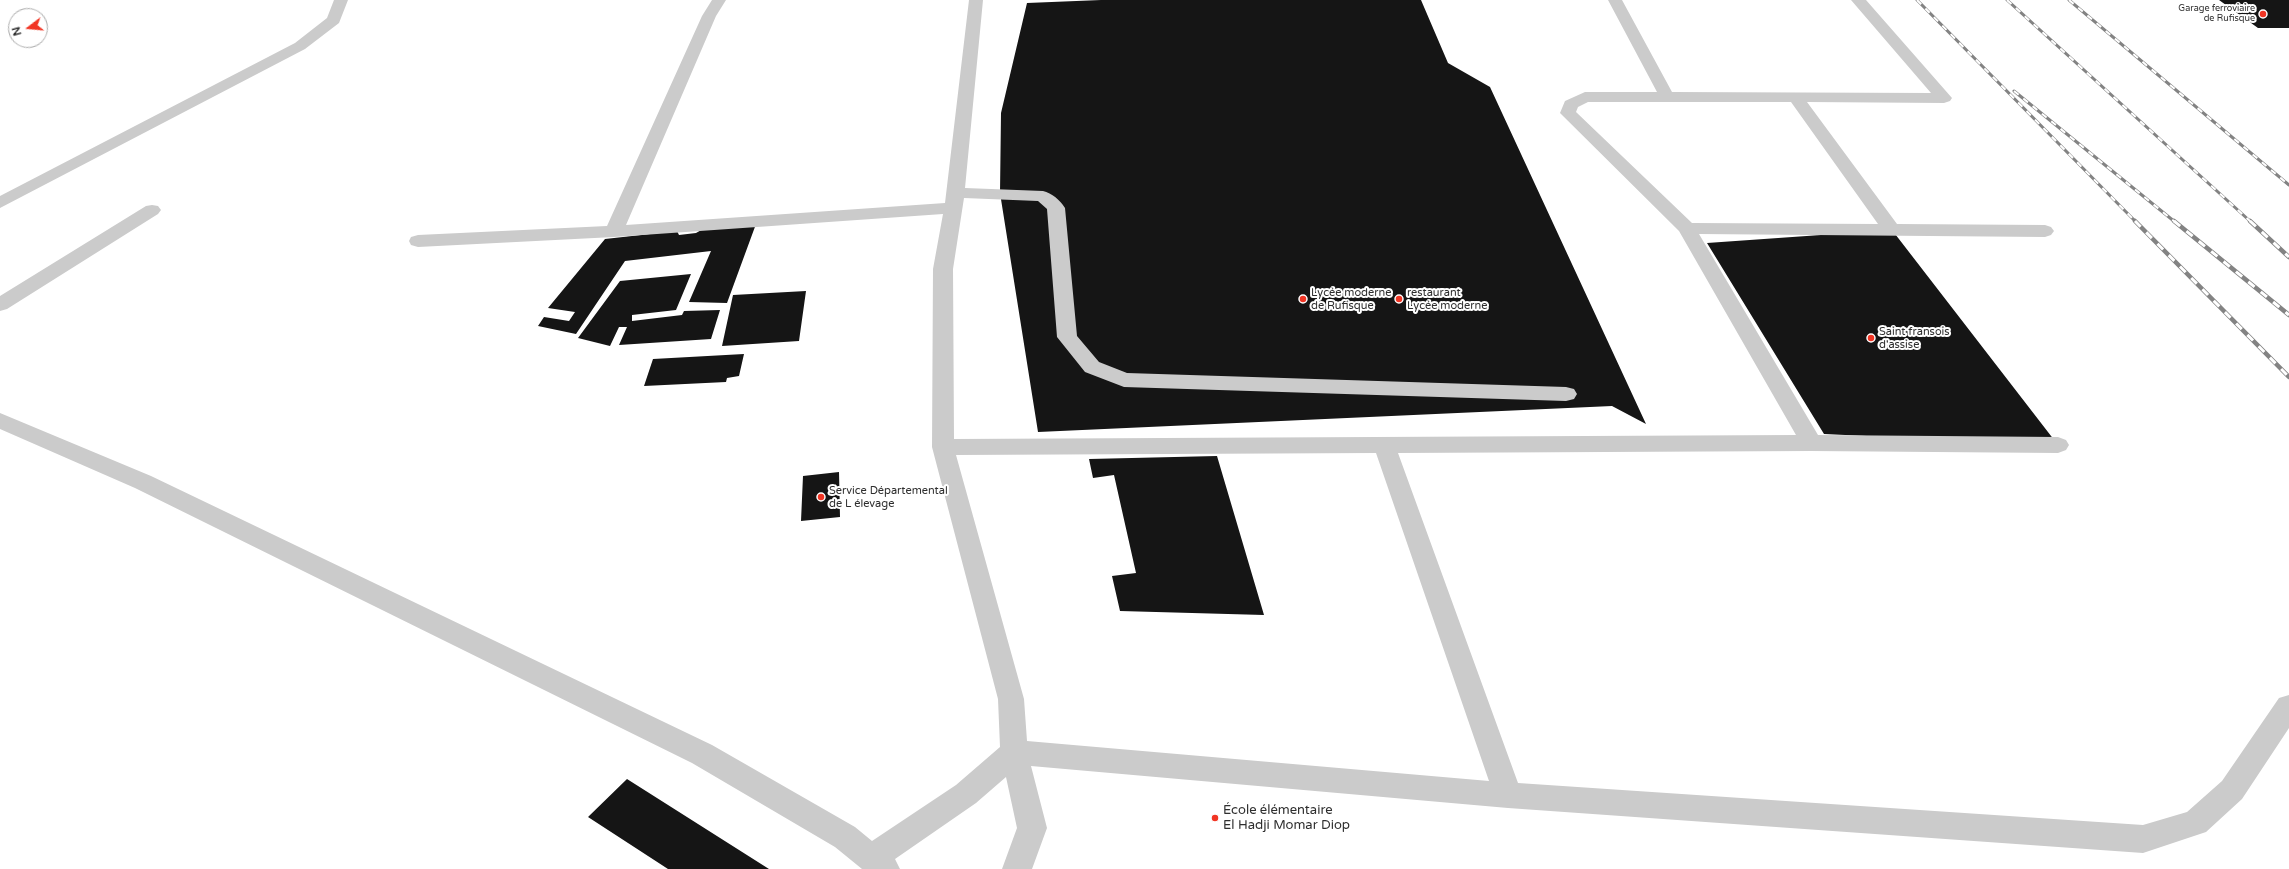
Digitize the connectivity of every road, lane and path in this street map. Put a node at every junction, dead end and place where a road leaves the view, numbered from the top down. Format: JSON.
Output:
{"nodes":[{"id":1,"x":341,"y":0,"type":"edge"},
{"id":2,"x":719,"y":0,"type":"edge"},
{"id":3,"x":976,"y":0,"type":"edge"},
{"id":4,"x":1615,"y":0,"type":"edge"},
{"id":5,"x":1858,"y":0,"type":"edge"},
{"id":6,"x":1667,"y":97,"type":"junction"},
{"id":7,"x":1795,"y":97,"type":"junction"},
{"id":8,"x":954,"y":201,"type":"junction"},
{"id":9,"x":0,"y":203,"type":"edge"},
{"id":10,"x":152,"y":210,"type":"dead end"},
{"id":11,"x":1687,"y":228,"type":"junction"},
{"id":12,"x":1892,"y":230,"type":"junction"},
{"id":13,"x":614,"y":231,"type":"junction"},
{"id":14,"x":2045,"y":231,"type":"dead end"},
{"id":15,"x":418,"y":241,"type":"dead end"},
{"id":16,"x":0,"y":306,"type":"edge"},
{"id":17,"x":1566,"y":394,"type":"dead end"},
{"id":18,"x":0,"y":420,"type":"edge"},
{"id":19,"x":1810,"y":443,"type":"junction"},
{"id":20,"x":1384,"y":445,"type":"junction"},
{"id":21,"x":2058,"y":446,"type":"dead end"},
{"id":22,"x":943,"y":447,"type":"junction"},
{"id":23,"x":2289,"y":706,"type":"edge"},
{"id":24,"x":1014,"y":752,"type":"junction"},
{"id":25,"x":1508,"y":795,"type":"junction"},
{"id":26,"x":878,"y":863,"type":"edge"},
{"id":27,"x":1017,"y":869,"type":"edge"}],
"edges":[{"from":1,"to":9,"type":"street"},
{"from":2,"to":13,"type":"street"},
{"from":3,"to":8,"type":"street"},
{"from":4,"to":6,"type":"street"},
{"from":5,"to":7,"type":"street"},
{"from":6,"to":7,"type":"street"},
{"from":6,"to":11,"type":"street"},
{"from":7,"to":12,"type":"street"},
{"from":8,"to":13,"type":"street"},
{"from":8,"to":17,"type":"street"},
{"from":8,"to":22,"type":"street"},
{"from":10,"to":16,"type":"street"},
{"from":11,"to":12,"type":"street"},
{"from":11,"to":19,"type":"street"},
{"from":12,"to":14,"type":"street"},
{"from":13,"to":15,"type":"street"},
{"from":18,"to":26,"type":"street"},
{"from":19,"to":20,"type":"street"},
{"from":19,"to":21,"type":"street"},
{"from":20,"to":22,"type":"street"},
{"from":20,"to":25,"type":"street"},
{"from":22,"to":24,"type":"street"},
{"from":23,"to":25,"type":"street"},
{"from":24,"to":25,"type":"street"},
{"from":24,"to":26,"type":"street"},
{"from":24,"to":27,"type":"street"}]}
